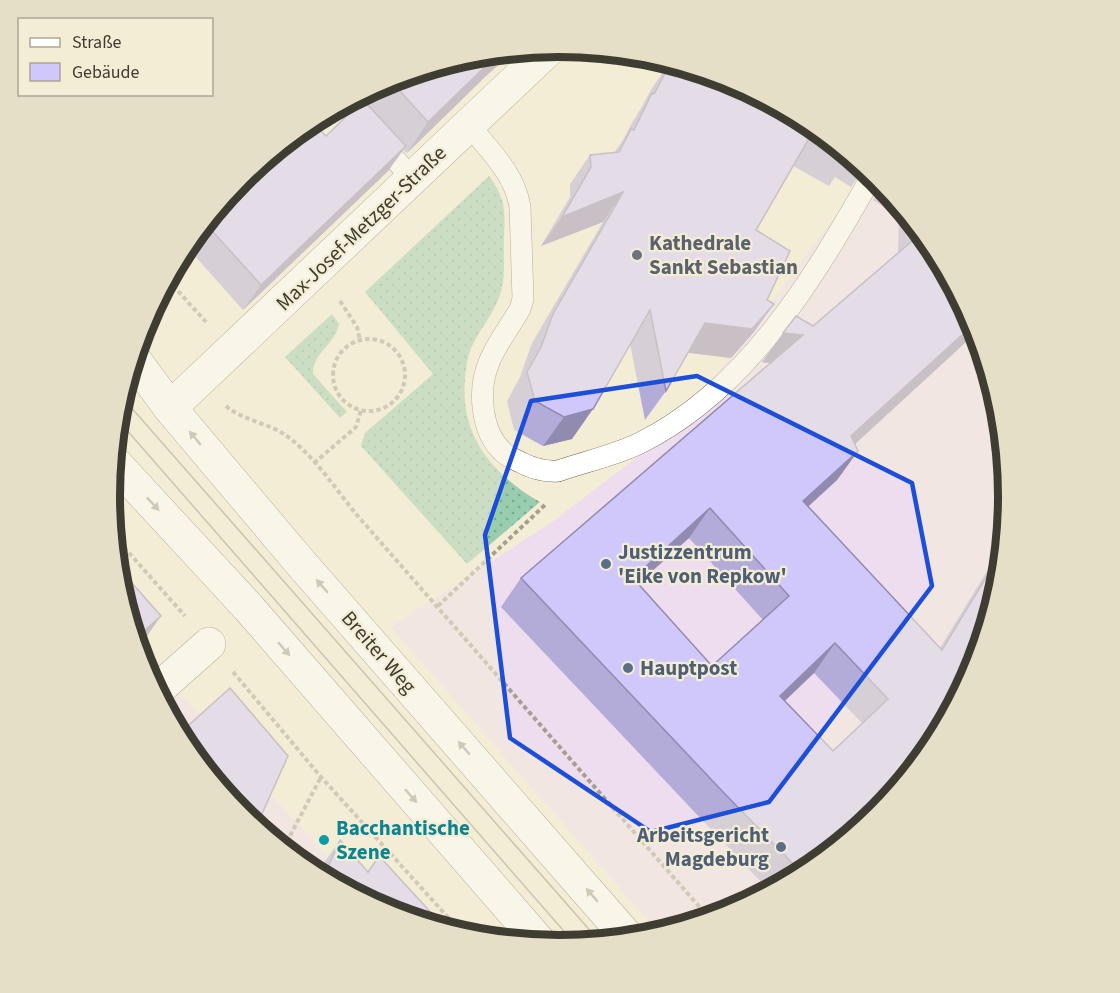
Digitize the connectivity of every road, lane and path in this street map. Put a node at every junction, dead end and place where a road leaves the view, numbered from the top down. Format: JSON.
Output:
{"nodes":[{"id":1,"x":541,"y":58,"type":"edge"},
{"id":2,"x":350,"y":111,"type":"edge"},
{"id":3,"x":469,"y":125,"type":"junction"},
{"id":4,"x":413,"y":179,"type":"junction"},
{"id":5,"x":868,"y":183,"type":"edge"},
{"id":6,"x":314,"y":272,"type":"junction"},
{"id":7,"x":174,"y":287,"type":"edge"},
{"id":8,"x":360,"y":340,"type":"junction"},
{"id":9,"x":232,"y":351,"type":"junction"},
{"id":10,"x":140,"y":367,"type":"edge"},
{"id":11,"x":225,"y":405,"type":"dead end"},
{"id":12,"x":170,"y":408,"type":"junction"},
{"id":13,"x":361,"y":410,"type":"junction"},
{"id":14,"x":314,"y":463,"type":"junction"},
{"id":15,"x":121,"y":469,"type":"edge"},
{"id":16,"x":550,"y":500,"type":"dead end"},
{"id":17,"x":123,"y":546,"type":"edge"},
{"id":18,"x":438,"y":606,"type":"junction"},
{"id":19,"x":209,"y":644,"type":"junction"},
{"id":20,"x":163,"y":685,"type":"edge"},
{"id":21,"x":321,"y":777,"type":"junction"},
{"id":22,"x":287,"y":841,"type":"edge"},
{"id":23,"x":704,"y":912,"type":"edge"},
{"id":24,"x":453,"y":923,"type":"edge"},
{"id":25,"x":622,"y":931,"type":"edge"},
{"id":26,"x":533,"y":935,"type":"edge"}],
"edges":[{"from":1,"to":3,"type":"street","name":"Max-Josef-Metzger-Straße"},
{"from":2,"to":4,"type":"lane"},
{"from":3,"to":4,"type":"street","name":"Max-Josef-Metzger-Straße"},
{"from":3,"to":5,"type":"lane"},
{"from":4,"to":6,"type":"street","name":"Max-Josef-Metzger-Straße"},
{"from":6,"to":8,"type":"path"},
{"from":6,"to":9,"type":"street","name":"Max-Josef-Metzger-Straße"},
{"from":7,"to":9,"type":"path"},
{"from":8,"to":13,"type":"path"},
{"from":8,"to":13,"type":"path"},
{"from":9,"to":12,"type":"street","name":"Max-Josef-Metzger-Straße"},
{"from":10,"to":12,"type":"street","name":"Breiter Weg"},
{"from":11,"to":14,"type":"path"},
{"from":25,"to":12,"type":"street","name":"Breiter Weg","one_way":true},
{"from":13,"to":14,"type":"path"},
{"from":14,"to":18,"type":"path"},
{"from":15,"to":26,"type":"street","one_way":true},
{"from":16,"to":18,"type":"path"},
{"from":17,"to":19,"type":"path"},
{"from":18,"to":23,"type":"path"},
{"from":19,"to":20,"type":"street"},
{"from":19,"to":21,"type":"path"},
{"from":21,"to":22,"type":"path"},
{"from":21,"to":24,"type":"path"}]}
